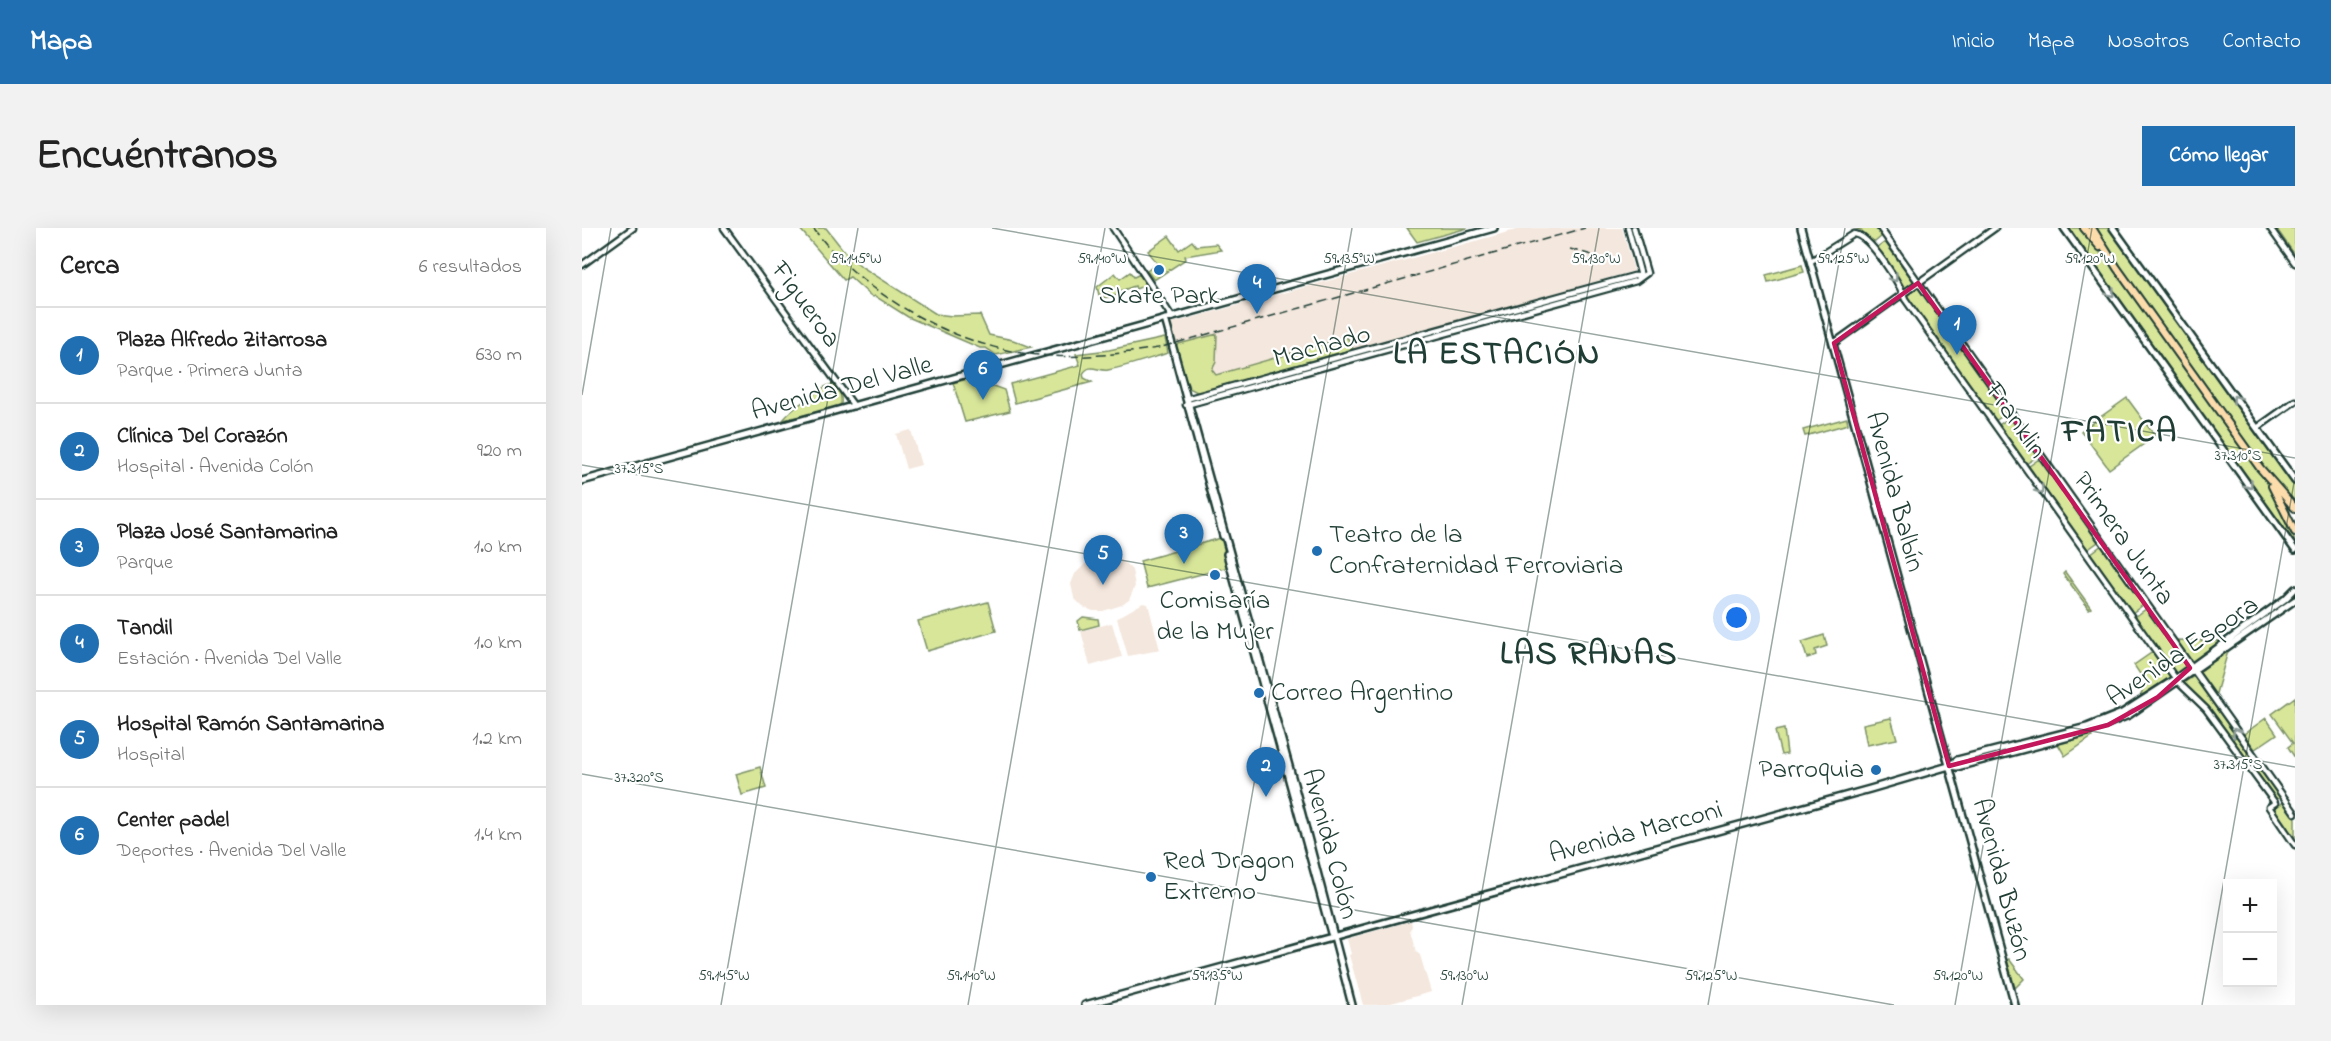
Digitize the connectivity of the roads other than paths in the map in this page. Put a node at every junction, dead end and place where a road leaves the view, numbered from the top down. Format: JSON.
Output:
{"nodes":[{"id":1,"x":633,"y":228,"type":"edge"},
{"id":2,"x":724,"y":228,"type":"edge"},
{"id":3,"x":1113,"y":228,"type":"edge"},
{"id":4,"x":1494,"y":228,"type":"edge"},
{"id":5,"x":1628,"y":228,"type":"edge"},
{"id":6,"x":1634,"y":228,"type":"edge"},
{"id":7,"x":1801,"y":228,"type":"edge"},
{"id":8,"x":1880,"y":228,"type":"edge"},
{"id":9,"x":1995,"y":228,"type":"edge"},
{"id":10,"x":2064,"y":228,"type":"edge"},
{"id":11,"x":2084,"y":228,"type":"edge"},
{"id":12,"x":2092,"y":228,"type":"edge"},
{"id":13,"x":2113,"y":228,"type":"edge"},
{"id":14,"x":2270,"y":228,"type":"edge"},
{"id":15,"x":1811,"y":261,"type":"junction"},
{"id":16,"x":2295,"y":263,"type":"edge"},
{"id":17,"x":582,"y":265,"type":"edge"},
{"id":18,"x":2117,"y":268,"type":"junction"},
{"id":19,"x":1641,"y":276,"type":"junction"},
{"id":20,"x":1918,"y":283,"type":"junction"},
{"id":21,"x":1903,"y":294,"type":"junction"},
{"id":22,"x":1168,"y":318,"type":"junction"},
{"id":23,"x":1834,"y":343,"type":"junction"},
{"id":24,"x":1188,"y":401,"type":"junction"},
{"id":25,"x":2295,"y":401,"type":"edge"},
{"id":26,"x":855,"y":406,"type":"junction"},
{"id":27,"x":2257,"y":428,"type":"junction"},
{"id":28,"x":2260,"y":468,"type":"junction"},
{"id":29,"x":582,"y":481,"type":"edge"},
{"id":30,"x":2295,"y":481,"type":"edge"},
{"id":31,"x":2295,"y":508,"type":"edge"},
{"id":32,"x":2295,"y":532,"type":"edge"},
{"id":33,"x":2295,"y":550,"type":"edge"},
{"id":34,"x":2295,"y":589,"type":"edge"},
{"id":35,"x":2293,"y":602,"type":"edge"},
{"id":36,"x":2192,"y":670,"type":"junction"},
{"id":37,"x":2176,"y":680,"type":"junction"},
{"id":38,"x":1949,"y":766,"type":"junction"},
{"id":39,"x":2295,"y":813,"type":"edge"},
{"id":40,"x":2295,"y":845,"type":"edge"},
{"id":41,"x":1333,"y":937,"type":"junction"},
{"id":42,"x":1085,"y":1005,"type":"edge"},
{"id":43,"x":1352,"y":1005,"type":"edge"},
{"id":44,"x":2015,"y":1005,"type":"edge"}],
"edges":[{"from":1,"to":17,"type":"street"},
{"from":2,"to":26,"type":"street","name":"Figueroa"},
{"from":3,"to":22,"type":"street"},
{"from":4,"to":22,"type":"main road","name":"Avenida Del Valle"},
{"from":5,"to":19,"type":"street"},
{"from":6,"to":19,"type":"street","name":"Machado"},
{"from":7,"to":15,"type":"main road","name":"Avenida Balbín"},
{"from":8,"to":20,"type":"street","name":"Primera Junta"},
{"from":9,"to":20,"type":"street"},
{"from":10,"to":33,"type":"main road","one_way":true},
{"from":11,"to":18,"type":"highway"},
{"from":12,"to":18,"type":"highway"},
{"from":27,"to":13,"type":"main road","one_way":true},
{"from":14,"to":16,"type":"street"},
{"from":15,"to":21,"type":"street","name":"Franklin","one_way":true},
{"from":15,"to":23,"type":"main road","name":"Avenida Balbín"},
{"from":18,"to":28,"type":"highway"},
{"from":19,"to":24,"type":"street","name":"Machado"},
{"from":20,"to":21,"type":"street"},
{"from":20,"to":36,"type":"street","name":"Primera Junta"},
{"from":21,"to":23,"type":"street"},
{"from":21,"to":37,"type":"street","name":"Franklin","one_way":true},
{"from":22,"to":24,"type":"main road","name":"Avenida Colón"},
{"from":22,"to":26,"type":"main road","name":"Avenida Del Valle"},
{"from":23,"to":38,"type":"main road","name":"Avenida Balbín"},
{"from":24,"to":41,"type":"main road","name":"Avenida Colón"},
{"from":25,"to":27,"type":"street"},
{"from":26,"to":29,"type":"main road","name":"Avenida Del Valle"},
{"from":27,"to":30,"type":"main road"},
{"from":28,"to":31,"type":"highway"},
{"from":28,"to":32,"type":"highway"},
{"from":34,"to":36,"type":"main road","name":"Avenida Espora"},
{"from":35,"to":36,"type":"main road","name":"Avenida Espora"},
{"from":36,"to":37,"type":"main road","name":"Avenida Espora"},
{"from":39,"to":36,"type":"street","name":"Primera Junta","one_way":true},
{"from":37,"to":38,"type":"main road","name":"Avenida Espora"},
{"from":37,"to":40,"type":"street","name":"Franklin"},
{"from":38,"to":41,"type":"main road","name":"Avenida Marconi"},
{"from":38,"to":44,"type":"main road","name":"Avenida Buzón"},
{"from":41,"to":42,"type":"main road","name":"Avenida Marconi"},
{"from":41,"to":43,"type":"main road","name":"Avenida Colón"}]}
